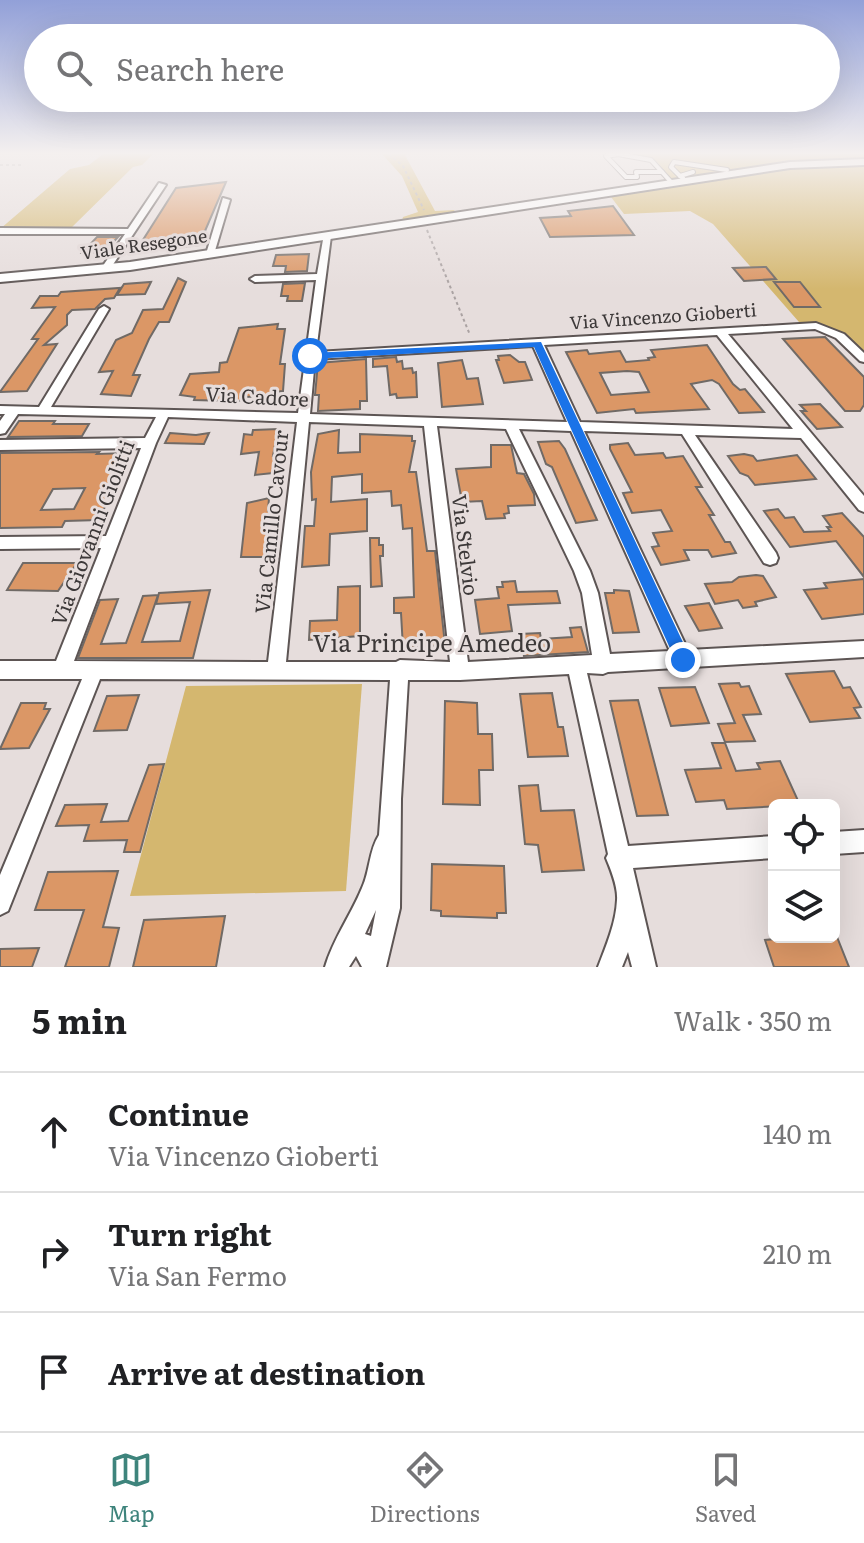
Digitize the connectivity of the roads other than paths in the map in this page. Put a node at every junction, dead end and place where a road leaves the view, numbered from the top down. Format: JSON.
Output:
{"nodes":[{"id":1,"x":152,"y":199,"type":"edge"},
{"id":2,"x":550,"y":199,"type":"edge"},
{"id":3,"x":226,"y":200,"type":"dead end"},
{"id":4,"x":0,"y":231,"type":"edge"},
{"id":5,"x":130,"y":232,"type":"junction"},
{"id":6,"x":327,"y":236,"type":"junction"},
{"id":7,"x":210,"y":254,"type":"junction"},
{"id":8,"x":105,"y":270,"type":"junction"},
{"id":9,"x":321,"y":277,"type":"junction"},
{"id":10,"x":0,"y":278,"type":"edge"},
{"id":11,"x":255,"y":279,"type":"dead end"},
{"id":12,"x":104,"y":309,"type":"dead end"},
{"id":13,"x":720,"y":332,"type":"junction"},
{"id":14,"x":538,"y":344,"type":"junction"},
{"id":15,"x":310,"y":356,"type":"junction"},
{"id":16,"x":864,"y":359,"type":"edge"},
{"id":17,"x":7,"y":411,"type":"edge"},
{"id":18,"x":42,"y":412,"type":"junction"},
{"id":19,"x":164,"y":413,"type":"junction"},
{"id":20,"x":303,"y":419,"type":"junction"},
{"id":21,"x":430,"y":423,"type":"junction"},
{"id":22,"x":511,"y":426,"type":"junction"},
{"id":23,"x":577,"y":428,"type":"junction"},
{"id":24,"x":0,"y":430,"type":"edge"},
{"id":25,"x":686,"y":431,"type":"junction"},
{"id":26,"x":805,"y":434,"type":"junction"},
{"id":27,"x":149,"y":443,"type":"junction"},
{"id":28,"x":0,"y":445,"type":"edge"},
{"id":29,"x":864,"y":506,"type":"edge"},
{"id":30,"x":111,"y":542,"type":"junction"},
{"id":31,"x":0,"y":543,"type":"edge"},
{"id":32,"x":770,"y":558,"type":"dead end"},
{"id":33,"x":864,"y":649,"type":"edge"},
{"id":34,"x":683,"y":660,"type":"junction"},
{"id":35,"x":603,"y":665,"type":"junction"},
{"id":36,"x":577,"y":667,"type":"junction"},
{"id":37,"x":95,"y":669,"type":"junction"},
{"id":38,"x":400,"y":669,"type":"junction"},
{"id":39,"x":0,"y":670,"type":"edge"},
{"id":40,"x":62,"y":670,"type":"junction"},
{"id":41,"x":276,"y":670,"type":"junction"},
{"id":42,"x":460,"y":671,"type":"junction"},
{"id":43,"x":390,"y":820,"type":"junction"},
{"id":44,"x":864,"y":841,"type":"edge"},
{"id":45,"x":840,"y":843,"type":"edge"},
{"id":46,"x":768,"y":847,"type":"edge"},
{"id":47,"x":617,"y":858,"type":"junction"},
{"id":48,"x":0,"y":903,"type":"edge"},
{"id":49,"x":627,"y":903,"type":"junction"},
{"id":50,"x":339,"y":959,"type":"edge"},
{"id":51,"x":374,"y":965,"type":"edge"},
{"id":52,"x":610,"y":967,"type":"edge"},
{"id":53,"x":644,"y":967,"type":"edge"}],
"edges":[{"from":1,"to":5,"type":"street"},
{"from":2,"to":6,"type":"street","name":"Viale Resegone"},
{"from":3,"to":7,"type":"street"},
{"from":4,"to":5,"type":"street"},
{"from":5,"to":8,"type":"street"},
{"from":6,"to":7,"type":"street","name":"Viale Resegone"},
{"from":6,"to":9,"type":"street","name":"Via Camillo Cavour"},
{"from":7,"to":8,"type":"street","name":"Viale Resegone"},
{"from":8,"to":10,"type":"street","name":"Viale Resegone"},
{"from":9,"to":11,"type":"street"},
{"from":9,"to":15,"type":"street","name":"Via Camillo Cavour"},
{"from":12,"to":18,"type":"street"},
{"from":13,"to":14,"type":"street","name":"Via Vincenzo Gioberti"},
{"from":13,"to":16,"type":"street","name":"Via Vincenzo Gioberti"},
{"from":13,"to":26,"type":"street"},
{"from":14,"to":15,"type":"street","name":"Via Vincenzo Gioberti"},
{"from":14,"to":23,"type":"street"},
{"from":15,"to":20,"type":"street","name":"Via Camillo Cavour"},
{"from":17,"to":18,"type":"street","name":"Via Cadore"},
{"from":17,"to":24,"type":"street"},
{"from":18,"to":19,"type":"street","name":"Via Cadore"},
{"from":19,"to":20,"type":"street","name":"Via Cadore"},
{"from":19,"to":27,"type":"street","name":"Via Giovanni Giolitti"},
{"from":20,"to":21,"type":"street","name":"Via Cadore"},
{"from":20,"to":41,"type":"street","name":"Via Camillo Cavour"},
{"from":21,"to":22,"type":"street","name":"Via Cadore"},
{"from":21,"to":42,"type":"street","name":"Via Stelvio"},
{"from":22,"to":23,"type":"street","name":"Via Cadore"},
{"from":22,"to":35,"type":"street"},
{"from":23,"to":25,"type":"street","name":"Via Cadore"},
{"from":23,"to":34,"type":"street"},
{"from":25,"to":26,"type":"street","name":"Via Cadore"},
{"from":25,"to":32,"type":"street"},
{"from":26,"to":29,"type":"street"},
{"from":27,"to":28,"type":"street"},
{"from":27,"to":30,"type":"street","name":"Via Giovanni Giolitti"},
{"from":30,"to":31,"type":"street"},
{"from":30,"to":40,"type":"street","name":"Via Giovanni Giolitti"},
{"from":33,"to":34,"type":"street","name":"Via Principe Amedeo"},
{"from":34,"to":35,"type":"street","name":"Via Principe Amedeo"},
{"from":35,"to":36,"type":"street","name":"Via Principe Amedeo"},
{"from":36,"to":42,"type":"street","name":"Via Principe Amedeo"},
{"from":36,"to":47,"type":"street"},
{"from":37,"to":40,"type":"street","name":"Via Principe Amedeo"},
{"from":37,"to":41,"type":"street","name":"Via Principe Amedeo"},
{"from":37,"to":48,"type":"street"},
{"from":38,"to":41,"type":"street","name":"Via Principe Amedeo"},
{"from":38,"to":42,"type":"street","name":"Via Principe Amedeo"},
{"from":38,"to":43,"type":"street"},
{"from":39,"to":40,"type":"street","name":"Via Principe Amedeo"},
{"from":43,"to":50,"type":"street"},
{"from":43,"to":51,"type":"street"},
{"from":44,"to":45,"type":"street"},
{"from":46,"to":47,"type":"street"},
{"from":47,"to":49,"type":"street"},
{"from":49,"to":52,"type":"street"},
{"from":49,"to":53,"type":"street"},
{"from":50,"to":51,"type":"street"}]}
